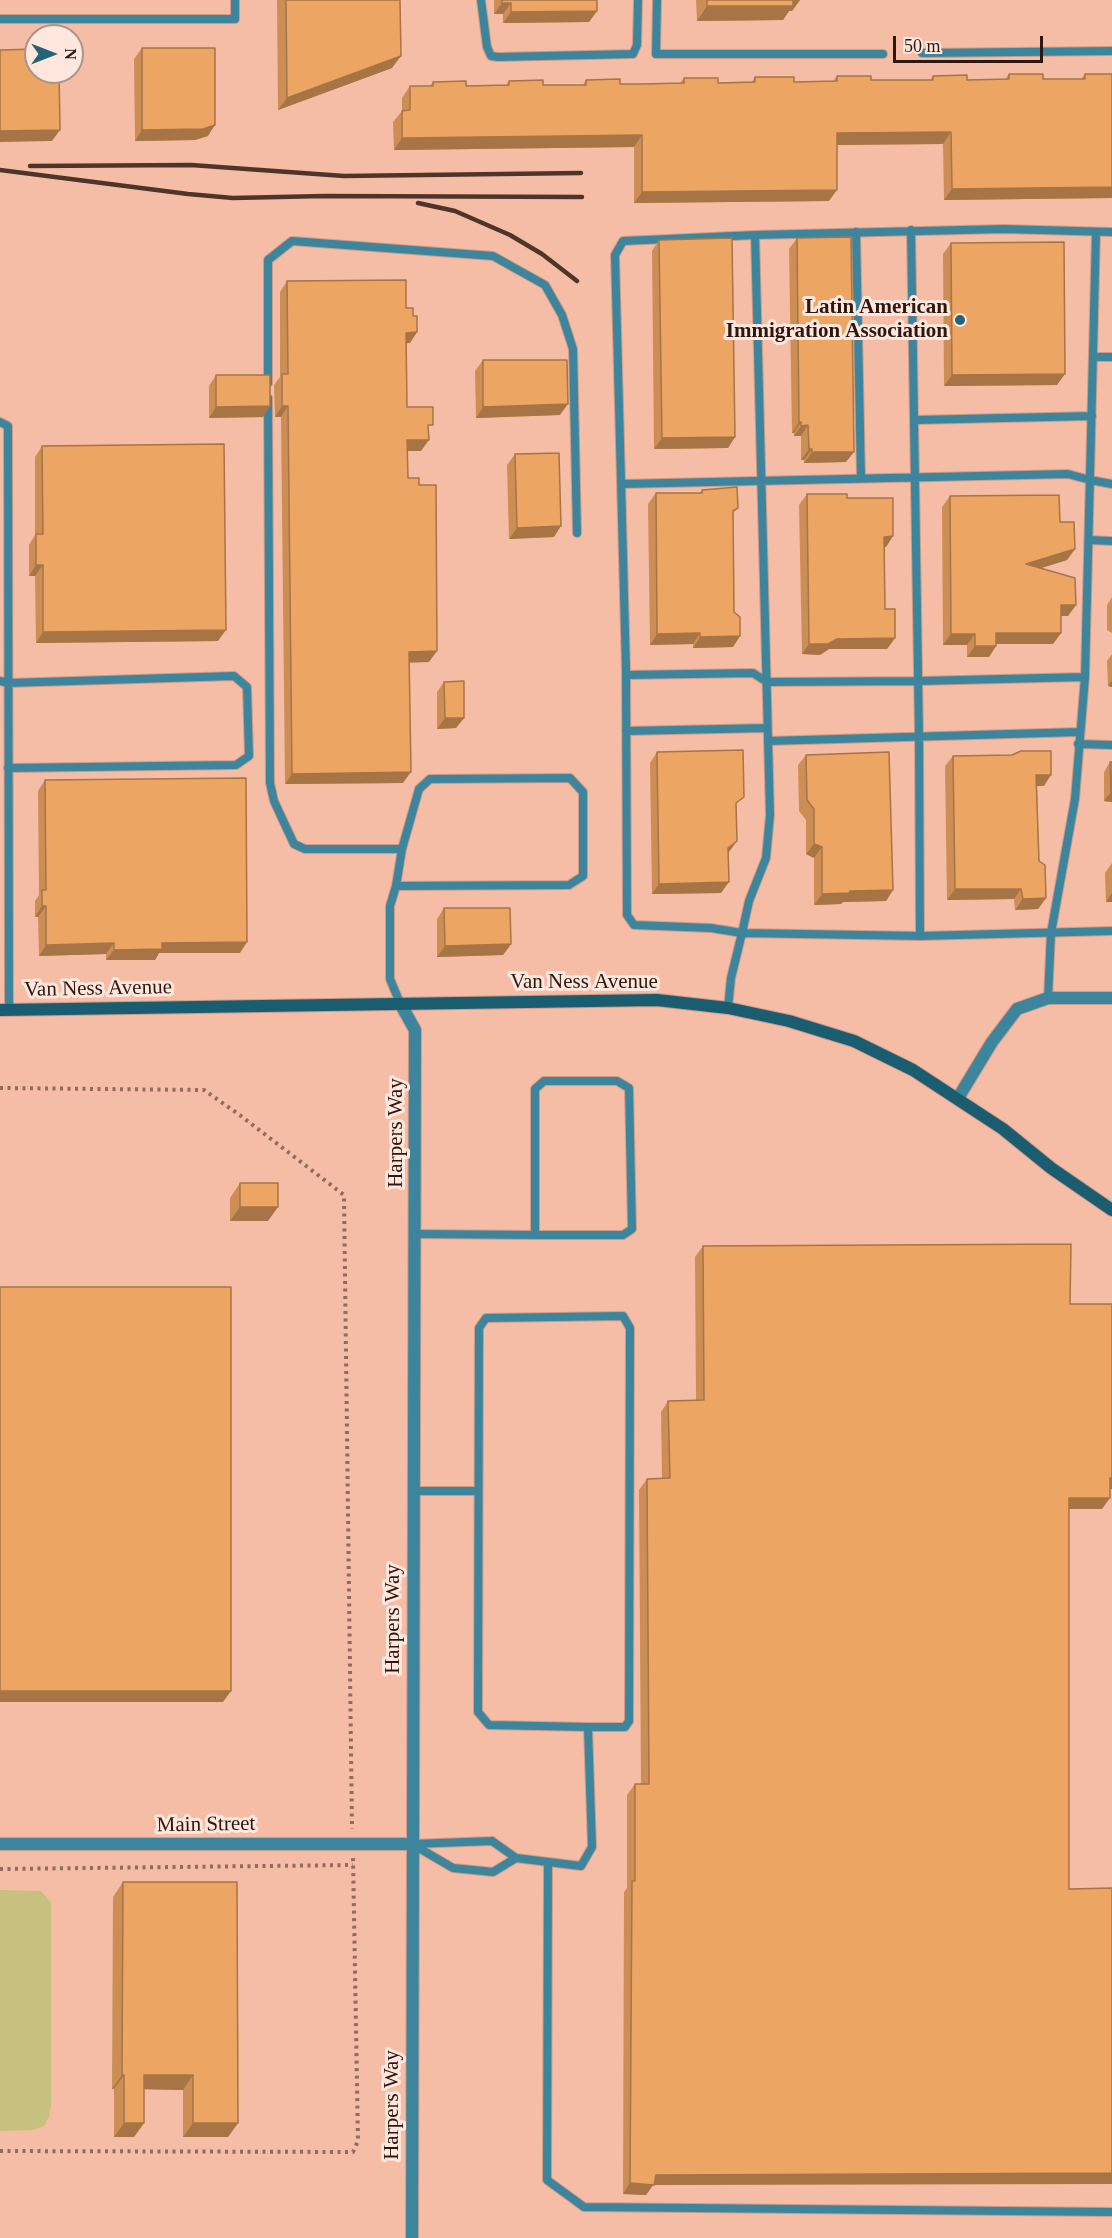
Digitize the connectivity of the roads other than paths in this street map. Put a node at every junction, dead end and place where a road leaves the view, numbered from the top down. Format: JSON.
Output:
{"nodes":[{"id":1,"x":235,"y":0,"type":"edge"},
{"id":2,"x":481,"y":0,"type":"edge"},
{"id":3,"x":638,"y":0,"type":"edge"},
{"id":4,"x":657,"y":0,"type":"edge"},
{"id":5,"x":0,"y":19,"type":"edge"},
{"id":6,"x":1112,"y":51,"type":"edge"},
{"id":7,"x":922,"y":53,"type":"dead end"},
{"id":8,"x":883,"y":54,"type":"dead end"},
{"id":9,"x":911,"y":230,"type":"junction"},
{"id":10,"x":856,"y":232,"type":"junction"},
{"id":11,"x":1096,"y":232,"type":"junction"},
{"id":12,"x":1112,"y":232,"type":"edge"},
{"id":13,"x":755,"y":235,"type":"junction"},
{"id":14,"x":1093,"y":357,"type":"junction"},
{"id":15,"x":1112,"y":357,"type":"edge"},
{"id":16,"x":1092,"y":416,"type":"junction"},
{"id":17,"x":915,"y":420,"type":"junction"},
{"id":18,"x":0,"y":422,"type":"edge"},
{"id":19,"x":915,"y":477,"type":"junction"},
{"id":20,"x":861,"y":478,"type":"junction"},
{"id":21,"x":760,"y":480,"type":"junction"},
{"id":22,"x":1090,"y":480,"type":"junction"},
{"id":23,"x":621,"y":484,"type":"junction"},
{"id":24,"x":1112,"y":484,"type":"edge"},
{"id":25,"x":577,"y":533,"type":"dead end"},
{"id":26,"x":1089,"y":540,"type":"junction"},
{"id":27,"x":1112,"y":541,"type":"edge"},
{"id":28,"x":626,"y":675,"type":"junction"},
{"id":29,"x":1085,"y":677,"type":"junction"},
{"id":30,"x":918,"y":681,"type":"junction"},
{"id":31,"x":4,"y":682,"type":"edge"},
{"id":32,"x":767,"y":682,"type":"junction"},
{"id":33,"x":767,"y":728,"type":"junction"},
{"id":34,"x":626,"y":731,"type":"junction"},
{"id":35,"x":1079,"y":732,"type":"junction"},
{"id":36,"x":919,"y":736,"type":"junction"},
{"id":37,"x":4,"y":741,"type":"edge"},
{"id":38,"x":768,"y":741,"type":"junction"},
{"id":39,"x":1078,"y":744,"type":"junction"},
{"id":40,"x":1112,"y":745,"type":"edge"},
{"id":41,"x":8,"y":768,"type":"junction"},
{"id":42,"x":402,"y":849,"type":"junction"},
{"id":43,"x":396,"y":886,"type":"junction"},
{"id":44,"x":4,"y":922,"type":"edge"},
{"id":45,"x":1112,"y":931,"type":"edge"},
{"id":46,"x":741,"y":933,"type":"junction"},
{"id":47,"x":1051,"y":933,"type":"junction"},
{"id":48,"x":920,"y":936,"type":"junction"},
{"id":49,"x":1048,"y":998,"type":"junction"},
{"id":50,"x":1112,"y":998,"type":"edge"},
{"id":51,"x":400,"y":1003,"type":"junction"},
{"id":52,"x":728,"y":1008,"type":"junction"},
{"id":53,"x":4,"y":1010,"type":"edge"},
{"id":54,"x":958,"y":1098,"type":"junction"},
{"id":55,"x":1112,"y":1210,"type":"edge"},
{"id":56,"x":415,"y":1234,"type":"junction"},
{"id":57,"x":535,"y":1235,"type":"junction"},
{"id":58,"x":413,"y":1491,"type":"junction"},
{"id":59,"x":478,"y":1491,"type":"junction"},
{"id":60,"x":588,"y":1727,"type":"junction"},
{"id":61,"x":0,"y":1844,"type":"edge"},
{"id":62,"x":412,"y":1844,"type":"junction"},
{"id":63,"x":516,"y":1858,"type":"junction"},
{"id":64,"x":548,"y":1863,"type":"junction"},
{"id":65,"x":1112,"y":2212,"type":"edge"},
{"id":66,"x":412,"y":2238,"type":"edge"}],
"edges":[{"from":1,"to":5,"type":"lane"},
{"from":2,"to":3,"type":"lane"},
{"from":4,"to":8,"type":"lane"},
{"from":6,"to":7,"type":"lane"},
{"from":9,"to":10,"type":"lane"},
{"from":9,"to":11,"type":"lane"},
{"from":9,"to":17,"type":"lane"},
{"from":10,"to":13,"type":"lane"},
{"from":10,"to":20,"type":"lane"},
{"from":11,"to":12,"type":"lane"},
{"from":11,"to":14,"type":"lane"},
{"from":13,"to":21,"type":"lane"},
{"from":13,"to":23,"type":"lane"},
{"from":14,"to":15,"type":"lane"},
{"from":14,"to":16,"type":"lane"},
{"from":16,"to":17,"type":"lane"},
{"from":16,"to":22,"type":"lane"},
{"from":17,"to":19,"type":"lane"},
{"from":18,"to":31,"type":"lane"},
{"from":19,"to":20,"type":"lane"},
{"from":19,"to":22,"type":"lane"},
{"from":19,"to":30,"type":"lane"},
{"from":20,"to":21,"type":"lane"},
{"from":21,"to":23,"type":"lane"},
{"from":21,"to":32,"type":"lane"},
{"from":22,"to":24,"type":"lane"},
{"from":22,"to":26,"type":"lane"},
{"from":23,"to":28,"type":"lane"},
{"from":25,"to":42,"type":"lane"},
{"from":26,"to":27,"type":"lane"},
{"from":26,"to":29,"type":"lane"},
{"from":28,"to":32,"type":"lane"},
{"from":28,"to":34,"type":"lane"},
{"from":29,"to":30,"type":"lane"},
{"from":29,"to":35,"type":"lane"},
{"from":30,"to":32,"type":"lane"},
{"from":30,"to":36,"type":"lane"},
{"from":31,"to":37,"type":"lane"},
{"from":31,"to":41,"type":"lane"},
{"from":32,"to":33,"type":"lane"},
{"from":33,"to":34,"type":"lane"},
{"from":33,"to":38,"type":"lane"},
{"from":34,"to":46,"type":"lane"},
{"from":35,"to":36,"type":"lane"},
{"from":35,"to":39,"type":"lane"},
{"from":36,"to":38,"type":"lane"},
{"from":36,"to":48,"type":"lane"},
{"from":37,"to":41,"type":"lane"},
{"from":38,"to":46,"type":"lane"},
{"from":39,"to":40,"type":"lane"},
{"from":39,"to":47,"type":"lane"},
{"from":41,"to":44,"type":"lane"},
{"from":42,"to":43,"type":"lane"},
{"from":42,"to":43,"type":"lane"},
{"from":43,"to":51,"type":"lane"},
{"from":44,"to":53,"type":"lane"},
{"from":45,"to":47,"type":"lane"},
{"from":46,"to":48,"type":"lane"},
{"from":46,"to":52,"type":"lane"},
{"from":47,"to":48,"type":"lane"},
{"from":47,"to":49,"type":"lane"},
{"from":49,"to":50,"type":"street"},
{"from":49,"to":54,"type":"street"},
{"from":51,"to":52,"type":"main road","name":"Van Ness Avenue"},
{"from":51,"to":53,"type":"main road","name":"Van Ness Avenue"},
{"from":51,"to":56,"type":"street","name":"Harpers Way"},
{"from":52,"to":54,"type":"main road","name":"Van Ness Avenue"},
{"from":54,"to":55,"type":"main road","name":"Van Ness Avenue"},
{"from":56,"to":57,"type":"lane"},
{"from":56,"to":58,"type":"street","name":"Harpers Way"},
{"from":57,"to":57,"type":"lane"},
{"from":58,"to":59,"type":"lane"},
{"from":58,"to":62,"type":"street","name":"Harpers Way"},
{"from":59,"to":60,"type":"lane"},
{"from":59,"to":60,"type":"lane"},
{"from":60,"to":64,"type":"lane"},
{"from":61,"to":62,"type":"street","name":"Main Street"},
{"from":62,"to":63,"type":"lane"},
{"from":62,"to":63,"type":"lane"},
{"from":62,"to":66,"type":"street","name":"Harpers Way"},
{"from":63,"to":64,"type":"lane"},
{"from":64,"to":65,"type":"lane"}]}
